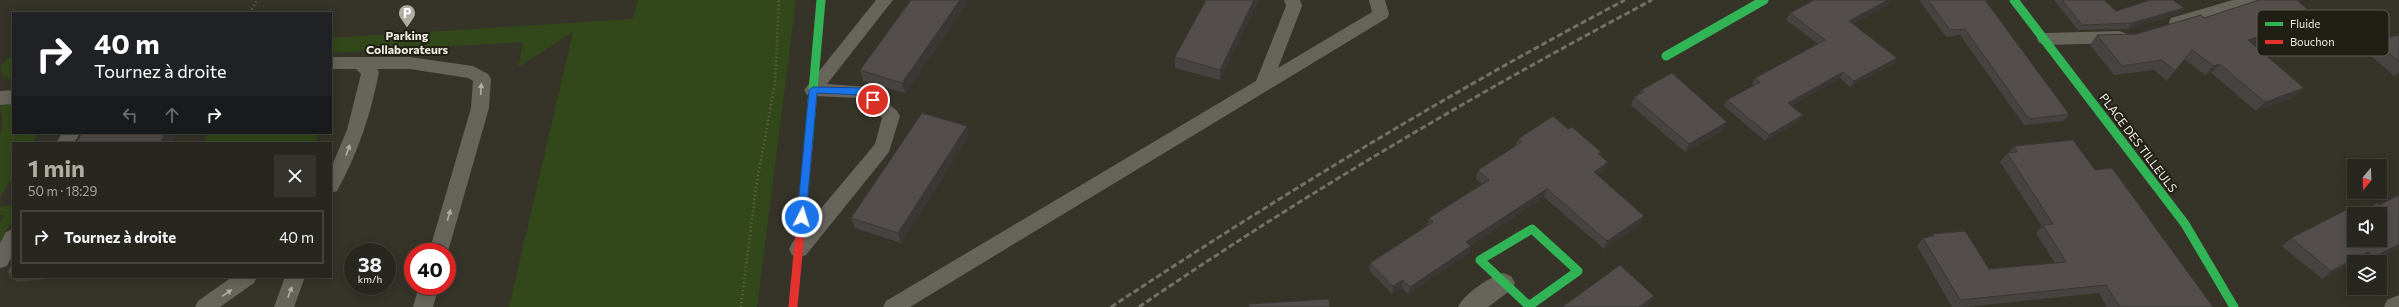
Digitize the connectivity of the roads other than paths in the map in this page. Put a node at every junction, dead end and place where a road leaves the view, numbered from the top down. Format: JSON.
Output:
{"nodes":[{"id":1,"x":822,"y":0,"type":"edge"},
{"id":2,"x":885,"y":0,"type":"edge"},
{"id":3,"x":1292,"y":0,"type":"edge"},
{"id":4,"x":1377,"y":0,"type":"edge"},
{"id":5,"x":1764,"y":0,"type":"edge"},
{"id":6,"x":2014,"y":0,"type":"edge"},
{"id":7,"x":2253,"y":0,"type":"edge"},
{"id":8,"x":2165,"y":26,"type":"edge"},
{"id":9,"x":2136,"y":34,"type":"edge"},
{"id":10,"x":2045,"y":39,"type":"junction"},
{"id":11,"x":1666,"y":56,"type":"dead end"},
{"id":12,"x":332,"y":63,"type":"edge"},
{"id":13,"x":365,"y":68,"type":"junction"},
{"id":14,"x":332,"y":74,"type":"edge"},
{"id":15,"x":1263,"y":85,"type":"junction"},
{"id":16,"x":813,"y":90,"type":"junction"},
{"id":17,"x":12,"y":97,"type":"edge"},
{"id":18,"x":0,"y":98,"type":"edge"},
{"id":19,"x":332,"y":184,"type":"edge"},
{"id":20,"x":12,"y":239,"type":"edge"},
{"id":21,"x":442,"y":243,"type":"edge"},
{"id":22,"x":799,"y":249,"type":"junction"},
{"id":23,"x":0,"y":260,"type":"edge"},
{"id":24,"x":246,"y":278,"type":"edge"},
{"id":25,"x":295,"y":278,"type":"edge"},
{"id":26,"x":1503,"y":283,"type":"junction"},
{"id":27,"x":426,"y":295,"type":"edge"},
{"id":28,"x":2399,"y":305,"type":"edge"},
{"id":29,"x":206,"y":307,"type":"edge"},
{"id":30,"x":284,"y":307,"type":"edge"},
{"id":31,"x":423,"y":307,"type":"edge"},
{"id":32,"x":793,"y":307,"type":"edge"},
{"id":33,"x":893,"y":307,"type":"edge"},
{"id":34,"x":1470,"y":307,"type":"edge"},
{"id":35,"x":2234,"y":307,"type":"edge"},
{"id":36,"x":2396,"y":307,"type":"edge"}],
"edges":[{"from":1,"to":16,"type":"street"},
{"from":2,"to":16,"type":"lane"},
{"from":3,"to":15,"type":"lane"},
{"from":4,"to":15,"type":"lane"},
{"from":5,"to":11,"type":"street"},
{"from":6,"to":10,"type":"street","name":"PLACE DES TILLEULS"},
{"from":7,"to":8,"type":"lane"},
{"from":9,"to":10,"type":"lane"},
{"from":10,"to":35,"type":"street","name":"PLACE DES TILLEULS"},
{"from":12,"to":13,"type":"lane"},
{"from":13,"to":14,"type":"lane"},
{"from":19,"to":13,"type":"lane","one_way":true},
{"from":21,"to":13,"type":"lane","one_way":true},
{"from":15,"to":33,"type":"lane"},
{"from":16,"to":22,"type":"street"},
{"from":16,"to":22,"type":"lane"},
{"from":17,"to":18,"type":"lane"},
{"from":20,"to":23,"type":"lane"},
{"from":22,"to":32,"type":"street"},
{"from":29,"to":24,"type":"lane","one_way":true},
{"from":30,"to":25,"type":"lane","one_way":true},
{"from":26,"to":26,"type":"street"},
{"from":26,"to":34,"type":"street"},
{"from":27,"to":31,"type":"lane"},
{"from":28,"to":36,"type":"street"}]}
